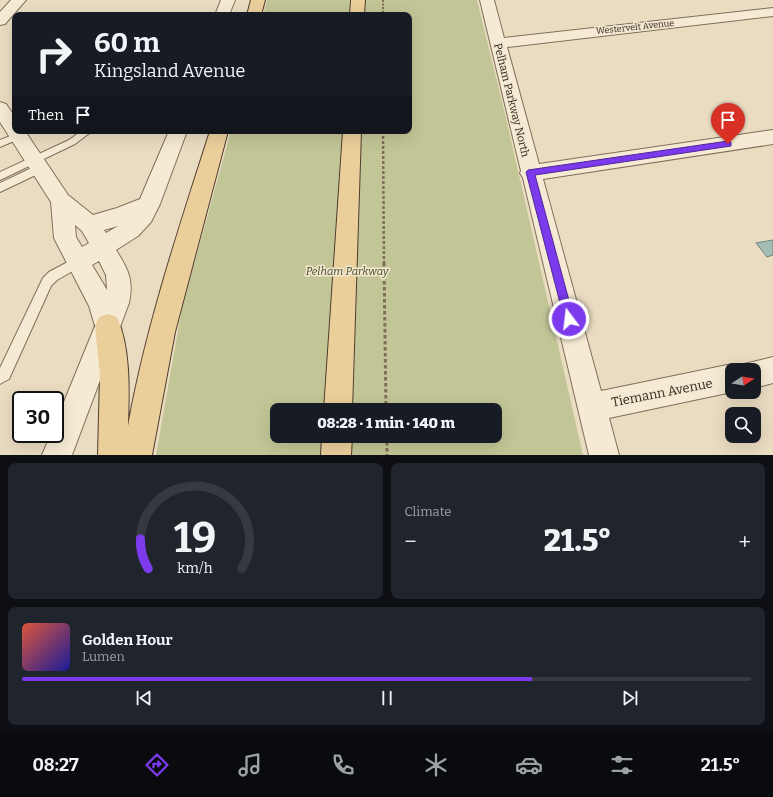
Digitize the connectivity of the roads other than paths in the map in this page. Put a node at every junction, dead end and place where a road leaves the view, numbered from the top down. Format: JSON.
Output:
{"nodes":[{"id":1,"x":19,"y":0,"type":"edge"},
{"id":2,"x":228,"y":0,"type":"edge"},
{"id":3,"x":258,"y":0,"type":"edge"},
{"id":4,"x":358,"y":0,"type":"edge"},
{"id":5,"x":487,"y":0,"type":"edge"},
{"id":6,"x":223,"y":12,"type":"edge"},
{"id":7,"x":255,"y":12,"type":"edge"},
{"id":8,"x":357,"y":12,"type":"edge"},
{"id":9,"x":773,"y":12,"type":"edge"},
{"id":10,"x":0,"y":21,"type":"edge"},
{"id":11,"x":498,"y":43,"type":"junction"},
{"id":12,"x":0,"y":110,"type":"edge"},
{"id":13,"x":12,"y":126,"type":"edge"},
{"id":14,"x":13,"y":134,"type":"edge"},
{"id":15,"x":17,"y":134,"type":"edge"},
{"id":16,"x":83,"y":134,"type":"edge"},
{"id":17,"x":177,"y":134,"type":"edge"},
{"id":18,"x":218,"y":134,"type":"edge"},
{"id":19,"x":352,"y":134,"type":"edge"},
{"id":20,"x":773,"y":137,"type":"edge"},
{"id":21,"x":0,"y":144,"type":"edge"},
{"id":22,"x":37,"y":164,"type":"junction"},
{"id":23,"x":530,"y":172,"type":"junction"},
{"id":24,"x":0,"y":176,"type":"edge"},
{"id":25,"x":0,"y":188,"type":"edge"},
{"id":26,"x":61,"y":202,"type":"junction"},
{"id":27,"x":149,"y":204,"type":"junction"},
{"id":28,"x":90,"y":225,"type":"junction"},
{"id":29,"x":102,"y":247,"type":"junction"},
{"id":30,"x":79,"y":261,"type":"junction"},
{"id":31,"x":108,"y":326,"type":"junction"},
{"id":32,"x":773,"y":370,"type":"edge"},
{"id":33,"x":761,"y":373,"type":"edge"},
{"id":34,"x":0,"y":377,"type":"edge"},
{"id":35,"x":725,"y":379,"type":"edge"},
{"id":36,"x":338,"y":403,"type":"edge"},
{"id":37,"x":592,"y":407,"type":"junction"},
{"id":38,"x":337,"y":443,"type":"edge"},
{"id":39,"x":57,"y":455,"type":"edge"},
{"id":40,"x":113,"y":455,"type":"edge"},
{"id":41,"x":137,"y":455,"type":"edge"},
{"id":42,"x":336,"y":455,"type":"edge"},
{"id":43,"x":604,"y":455,"type":"edge"}],
"edges":[{"from":1,"to":10,"type":"street"},
{"from":2,"to":6,"type":"street"},
{"from":3,"to":7,"type":"main road"},
{"from":4,"to":8,"type":"main road"},
{"from":5,"to":11,"type":"street","name":"Pelham Parkway North"},
{"from":9,"to":11,"type":"street","name":"Westervelt Avenue"},
{"from":11,"to":23,"type":"street","name":"Pelham Parkway North"},
{"from":12,"to":13,"type":"street"},
{"from":14,"to":21,"type":"lane"},
{"from":15,"to":22,"type":"street"},
{"from":16,"to":22,"type":"lane"},
{"from":17,"to":27,"type":"street"},
{"from":18,"to":41,"type":"main road"},
{"from":19,"to":36,"type":"main road"},
{"from":20,"to":23,"type":"street"},
{"from":22,"to":24,"type":"lane"},
{"from":22,"to":25,"type":"lane"},
{"from":22,"to":26,"type":"street"},
{"from":23,"to":37,"type":"street","name":"Pelham Parkway North"},
{"from":26,"to":28,"type":"street"},
{"from":26,"to":30,"type":"street"},
{"from":27,"to":28,"type":"street"},
{"from":27,"to":29,"type":"street"},
{"from":28,"to":29,"type":"street"},
{"from":29,"to":30,"type":"street"},
{"from":29,"to":31,"type":"street"},
{"from":30,"to":31,"type":"street"},
{"from":30,"to":34,"type":"lane"},
{"from":31,"to":39,"type":"street"},
{"from":31,"to":40,"type":"main road"},
{"from":32,"to":33,"type":"street"},
{"from":35,"to":37,"type":"street","name":"Tiemann Avenue"},
{"from":37,"to":43,"type":"street","name":"Pelham Parkway North"},
{"from":38,"to":42,"type":"main road"}]}
